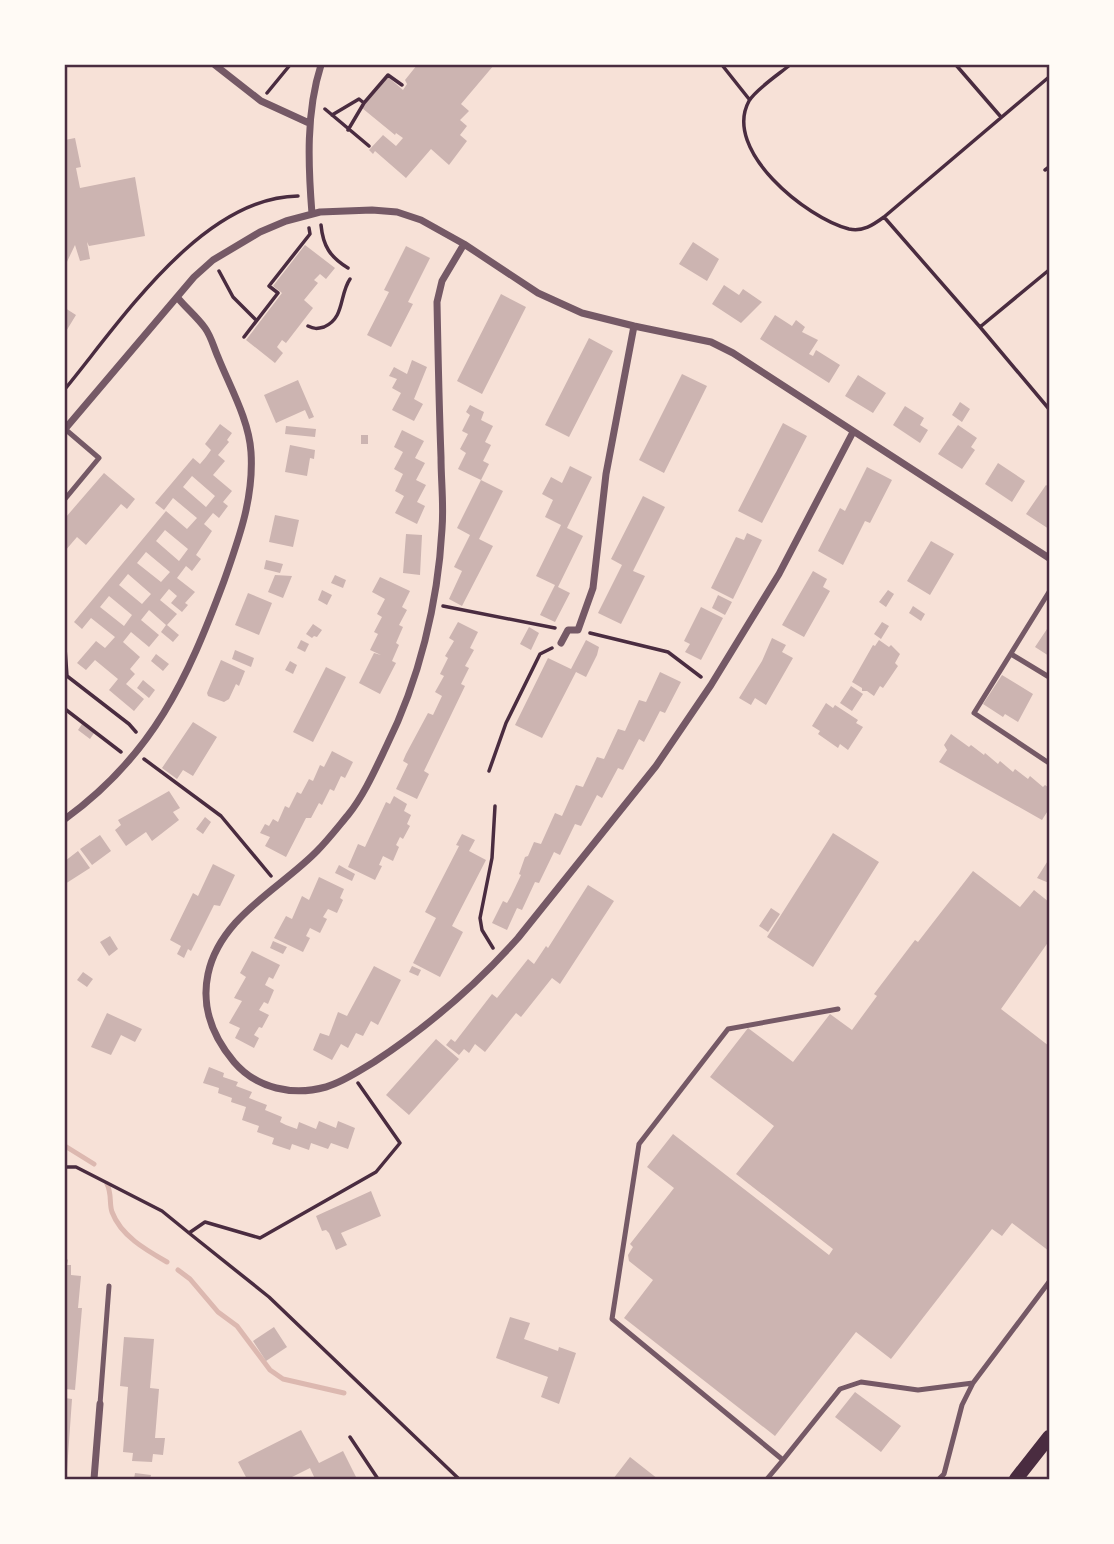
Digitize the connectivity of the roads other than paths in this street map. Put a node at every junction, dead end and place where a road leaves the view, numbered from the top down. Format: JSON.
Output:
{"nodes":[{"id":1,"x":215,"y":65,"type":"edge"},
{"id":2,"x":321,"y":65,"type":"edge"},
{"id":3,"x":309,"y":123,"type":"junction"},
{"id":4,"x":313,"y":214,"type":"junction"},
{"id":5,"x":464,"y":244,"type":"junction"},
{"id":6,"x":177,"y":297,"type":"junction"},
{"id":7,"x":634,"y":326,"type":"junction"},
{"id":8,"x":65,"y":429,"type":"edge"},
{"id":9,"x":853,"y":432,"type":"junction"},
{"id":10,"x":65,"y":499,"type":"edge"},
{"id":11,"x":1049,"y":558,"type":"edge"},
{"id":12,"x":1049,"y":592,"type":"edge"},
{"id":13,"x":561,"y":643,"type":"road end"},
{"id":14,"x":1011,"y":654,"type":"junction"},
{"id":15,"x":1049,"y":677,"type":"edge"},
{"id":16,"x":1049,"y":763,"type":"edge"},
{"id":17,"x":65,"y":819,"type":"edge"},
{"id":18,"x":838,"y":1009,"type":"dead end"},
{"id":19,"x":1049,"y":1282,"type":"edge"},
{"id":20,"x":109,"y":1286,"type":"dead end"},
{"id":21,"x":973,"y":1383,"type":"junction"},
{"id":22,"x":100,"y":1404,"type":"joint"},
{"id":23,"x":1049,"y":1437,"type":"edge"},
{"id":24,"x":783,"y":1460,"type":"junction"},
{"id":25,"x":94,"y":1479,"type":"edge"},
{"id":26,"x":767,"y":1479,"type":"edge"},
{"id":27,"x":939,"y":1479,"type":"edge"},
{"id":28,"x":1016,"y":1479,"type":"edge"}],
"edges":[{"from":1,"to":3,"type":"street"},
{"from":2,"to":3,"type":"street"},
{"from":3,"to":4,"type":"street"},
{"from":4,"to":5,"type":"street"},
{"from":4,"to":6,"type":"street"},
{"from":5,"to":7,"type":"street"},
{"from":5,"to":9,"type":"street"},
{"from":6,"to":8,"type":"street"},
{"from":6,"to":17,"type":"street"},
{"from":7,"to":9,"type":"street"},
{"from":7,"to":13,"type":"street"},
{"from":8,"to":10,"type":"lane"},
{"from":9,"to":11,"type":"street"},
{"from":12,"to":14,"type":"lane"},
{"from":14,"to":15,"type":"lane"},
{"from":14,"to":16,"type":"lane"},
{"from":18,"to":24,"type":"lane"},
{"from":19,"to":21,"type":"lane"},
{"from":20,"to":22,"type":"lane"},
{"from":21,"to":24,"type":"lane"},
{"from":21,"to":27,"type":"lane"},
{"from":22,"to":25,"type":"street"},
{"from":23,"to":28,"type":"main road"},
{"from":24,"to":26,"type":"lane"}]}
